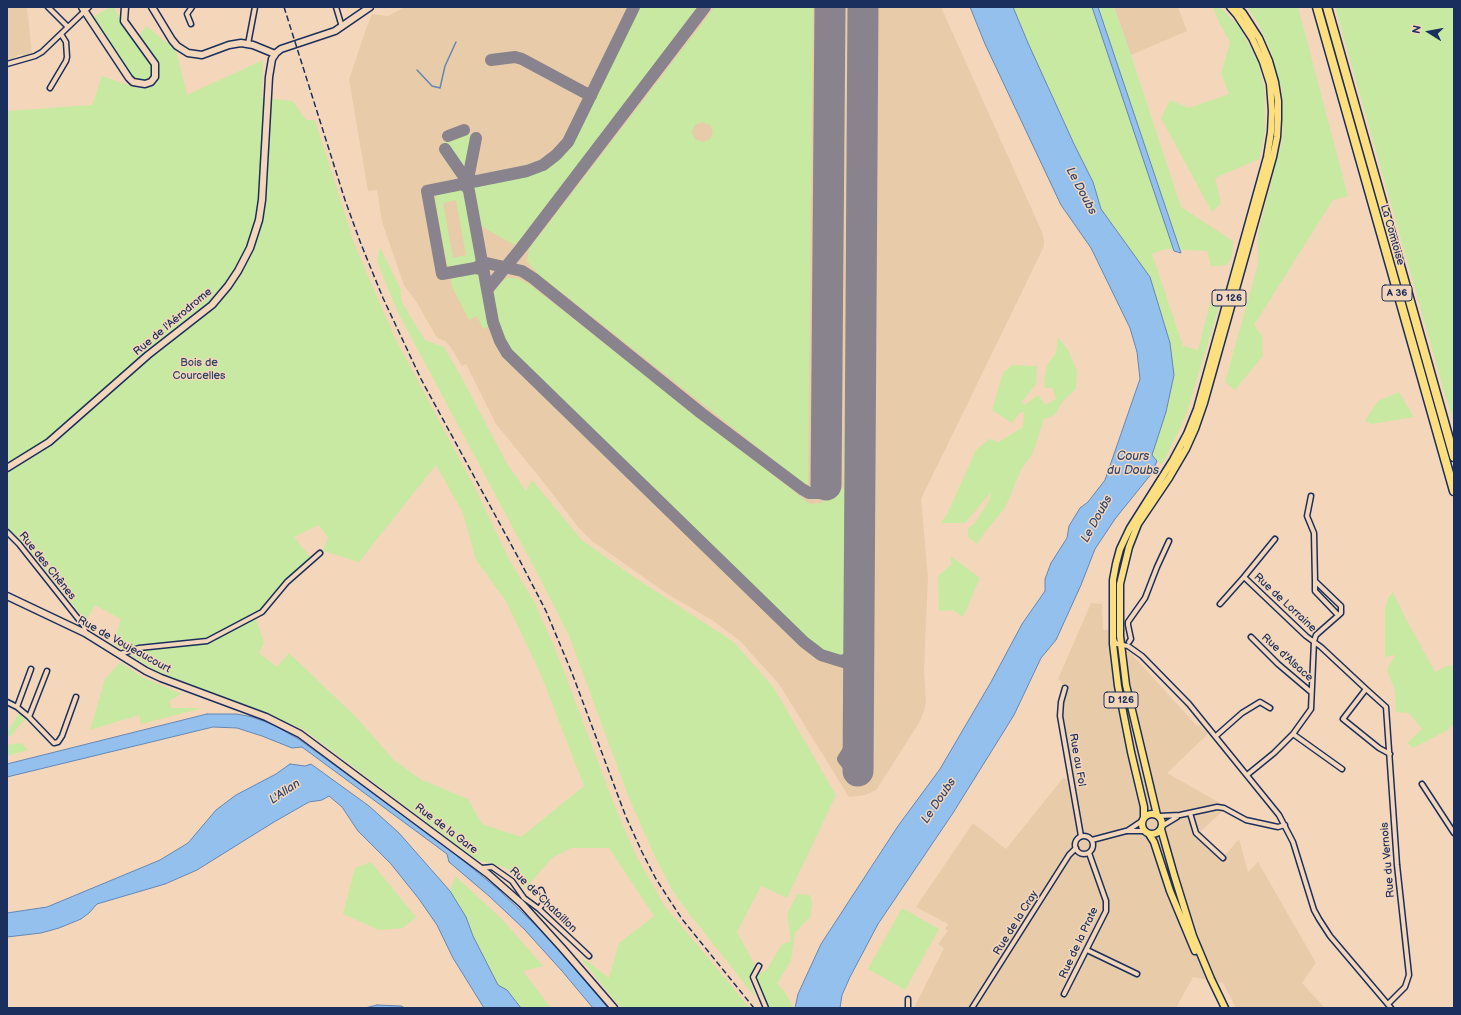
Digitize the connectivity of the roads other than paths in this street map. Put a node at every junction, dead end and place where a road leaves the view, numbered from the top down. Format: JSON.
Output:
{"nodes":[{"id":1,"x":48,"y":7,"type":"edge"},
{"id":2,"x":125,"y":7,"type":"edge"},
{"id":3,"x":152,"y":7,"type":"edge"},
{"id":4,"x":192,"y":7,"type":"edge"},
{"id":5,"x":254,"y":7,"type":"edge"},
{"id":6,"x":336,"y":7,"type":"edge"},
{"id":7,"x":370,"y":7,"type":"edge"},
{"id":8,"x":1230,"y":7,"type":"edge"},
{"id":9,"x":1238,"y":7,"type":"edge"},
{"id":10,"x":1316,"y":7,"type":"edge"},
{"id":11,"x":1327,"y":7,"type":"edge"},
{"id":12,"x":85,"y":9,"type":"edge"},
{"id":13,"x":191,"y":24,"type":"dead end"},
{"id":14,"x":68,"y":27,"type":"junction"},
{"id":15,"x":342,"y":27,"type":"junction"},
{"id":16,"x":61,"y":34,"type":"junction"},
{"id":17,"x":248,"y":44,"type":"junction"},
{"id":18,"x":275,"y":54,"type":"junction"},
{"id":19,"x":7,"y":64,"type":"edge"},
{"id":20,"x":50,"y":88,"type":"dead end"},
{"id":21,"x":1454,"y":457,"type":"edge"},
{"id":22,"x":7,"y":468,"type":"edge"},
{"id":23,"x":1454,"y":491,"type":"edge"},
{"id":24,"x":1311,"y":496,"type":"dead end"},
{"id":25,"x":7,"y":532,"type":"edge"},
{"id":26,"x":1275,"y":539,"type":"dead end"},
{"id":27,"x":1169,"y":541,"type":"dead end"},
{"id":28,"x":320,"y":552,"type":"dead end"},
{"id":29,"x":1244,"y":577,"type":"junction"},
{"id":30,"x":1315,"y":580,"type":"junction"},
{"id":31,"x":7,"y":596,"type":"edge"},
{"id":32,"x":1220,"y":604,"type":"dead end"},
{"id":33,"x":1112,"y":610,"type":"junction"},
{"id":34,"x":1338,"y":615,"type":"junction"},
{"id":35,"x":85,"y":630,"type":"junction"},
{"id":36,"x":1120,"y":636,"type":"junction"},
{"id":37,"x":1251,"y":638,"type":"dead end"},
{"id":38,"x":1314,"y":641,"type":"junction"},
{"id":39,"x":1128,"y":642,"type":"junction"},
{"id":40,"x":1122,"y":645,"type":"junction"},
{"id":41,"x":120,"y":654,"type":"junction"},
{"id":42,"x":1142,"y":656,"type":"junction"},
{"id":43,"x":31,"y":669,"type":"dead end"},
{"id":44,"x":47,"y":671,"type":"dead end"},
{"id":45,"x":1065,"y":688,"type":"dead end"},
{"id":46,"x":1366,"y":690,"type":"junction"},
{"id":47,"x":1311,"y":692,"type":"junction"},
{"id":48,"x":76,"y":697,"type":"dead end"},
{"id":49,"x":7,"y":702,"type":"edge"},
{"id":50,"x":234,"y":705,"type":"joint"},
{"id":51,"x":17,"y":707,"type":"junction"},
{"id":52,"x":1386,"y":707,"type":"joint"},
{"id":53,"x":1270,"y":708,"type":"dead end"},
{"id":54,"x":29,"y":717,"type":"junction"},
{"id":55,"x":1293,"y":734,"type":"junction"},
{"id":56,"x":1216,"y":736,"type":"junction"},
{"id":57,"x":1390,"y":754,"type":"junction"},
{"id":58,"x":1342,"y":769,"type":"dead end"},
{"id":59,"x":1247,"y":775,"type":"junction"},
{"id":60,"x":1422,"y":784,"type":"dead end"},
{"id":61,"x":1190,"y":813,"type":"junction"},
{"id":62,"x":1180,"y":815,"type":"junction"},
{"id":63,"x":1158,"y":816,"type":"junction"},
{"id":64,"x":1143,"y":819,"type":"junction"},
{"id":65,"x":1285,"y":825,"type":"junction"},
{"id":66,"x":1161,"y":828,"type":"junction"},
{"id":67,"x":1126,"y":831,"type":"junction"},
{"id":68,"x":1147,"y":833,"type":"junction"},
{"id":69,"x":1454,"y":833,"type":"edge"},
{"id":70,"x":1081,"y":836,"type":"junction"},
{"id":71,"x":1092,"y":840,"type":"junction"},
{"id":72,"x":1076,"y":848,"type":"junction"},
{"id":73,"x":1089,"y":852,"type":"junction"},
{"id":74,"x":1223,"y":858,"type":"dead end"},
{"id":75,"x":482,"y":868,"type":"junction"},
{"id":76,"x":541,"y":890,"type":"dead end"},
{"id":77,"x":523,"y":901,"type":"junction"},
{"id":78,"x":539,"y":909,"type":"junction"},
{"id":79,"x":1087,"y":950,"type":"junction"},
{"id":80,"x":589,"y":956,"type":"dead end"},
{"id":81,"x":759,"y":966,"type":"dead end"},
{"id":82,"x":1138,"y":974,"type":"dead end"},
{"id":83,"x":1064,"y":994,"type":"dead end"},
{"id":84,"x":908,"y":999,"type":"dead end"},
{"id":85,"x":1390,"y":1006,"type":"edge"},
{"id":86,"x":614,"y":1008,"type":"edge"},
{"id":87,"x":766,"y":1008,"type":"edge"},
{"id":88,"x":908,"y":1008,"type":"edge"},
{"id":89,"x":972,"y":1008,"type":"edge"},
{"id":90,"x":1222,"y":1008,"type":"edge"},
{"id":91,"x":1226,"y":1008,"type":"edge"}],
"edges":[{"from":1,"to":14,"type":"street"},
{"from":2,"to":12,"type":"street"},
{"from":3,"to":17,"type":"street"},
{"from":4,"to":13,"type":"street"},
{"from":5,"to":17,"type":"street"},
{"from":6,"to":15,"type":"street"},
{"from":7,"to":15,"type":"street"},
{"from":8,"to":33,"type":"main road","number":"D 126"},
{"from":9,"to":36,"type":"main road","number":"D 126"},
{"from":10,"to":23,"type":"highway","name":"La Comtoise","number":"A 36"},
{"from":11,"to":21,"type":"highway","name":"La Comtoise","number":"A 36"},
{"from":12,"to":14,"type":"street"},
{"from":14,"to":16,"type":"street"},
{"from":15,"to":18,"type":"street"},
{"from":16,"to":19,"type":"street"},
{"from":16,"to":20,"type":"street"},
{"from":17,"to":18,"type":"street"},
{"from":18,"to":22,"type":"street","name":"Rue de l'Aérodrome"},
{"from":24,"to":30,"type":"street"},
{"from":25,"to":35,"type":"street","name":"Rue des Chênes"},
{"from":26,"to":29,"type":"street","name":"Rue de Lorraine"},
{"from":27,"to":39,"type":"street"},
{"from":28,"to":41,"type":"street"},
{"from":29,"to":32,"type":"street","name":"Rue de Lorraine"},
{"from":29,"to":38,"type":"street","name":"Rue de Lorraine"},
{"from":30,"to":34,"type":"street"},
{"from":30,"to":34,"type":"street"},
{"from":31,"to":35,"type":"street","name":"Rue de Voujeaucourt"},
{"from":33,"to":40,"type":"street"},
{"from":33,"to":64,"type":"main road","number":"D 126"},
{"from":34,"to":38,"type":"street"},
{"from":35,"to":41,"type":"street","name":"Rue de Voujeaucourt"},
{"from":36,"to":39,"type":"street"},
{"from":36,"to":40,"type":"main road","number":"D 126"},
{"from":37,"to":47,"type":"street","name":"Rue d'Alsace"},
{"from":38,"to":46,"type":"street","name":"Rue de Lorraine"},
{"from":38,"to":47,"type":"street"},
{"from":39,"to":42,"type":"street"},
{"from":40,"to":42,"type":"street"},
{"from":40,"to":63,"type":"main road","number":"D 126"},
{"from":41,"to":50,"type":"street","name":"Rue de Voujeaucourt"},
{"from":42,"to":56,"type":"street"},
{"from":43,"to":51,"type":"street"},
{"from":44,"to":54,"type":"street"},
{"from":45,"to":70,"type":"street","name":"Rue au Fol"},
{"from":46,"to":52,"type":"street","name":"Rue de Lorraine"},
{"from":46,"to":57,"type":"street"},
{"from":47,"to":55,"type":"street"},
{"from":48,"to":54,"type":"street"},
{"from":49,"to":51,"type":"street"},
{"from":50,"to":75,"type":"street","name":"Rue de la Gare"},
{"from":51,"to":54,"type":"street"},
{"from":52,"to":57,"type":"street","name":"Rue du Vernois"},
{"from":53,"to":56,"type":"street"},
{"from":55,"to":58,"type":"street"},
{"from":55,"to":59,"type":"street"},
{"from":56,"to":59,"type":"street"},
{"from":57,"to":85,"type":"street","name":"Rue du Vernois"},
{"from":59,"to":65,"type":"street"},
{"from":60,"to":69,"type":"street"},
{"from":61,"to":62,"type":"street"},
{"from":61,"to":65,"type":"street"},
{"from":61,"to":74,"type":"street"},
{"from":62,"to":63,"type":"street"},
{"from":62,"to":66,"type":"street"},
{"from":63,"to":64,"type":"main road"},
{"from":63,"to":66,"type":"main road"},
{"from":64,"to":67,"type":"street"},
{"from":64,"to":68,"type":"main road"},
{"from":65,"to":85,"type":"street"},
{"from":66,"to":68,"type":"main road"},
{"from":66,"to":91,"type":"main road"},
{"from":67,"to":68,"type":"street"},
{"from":67,"to":71,"type":"street"},
{"from":68,"to":90,"type":"main road"},
{"from":70,"to":71,"type":"street"},
{"from":70,"to":72,"type":"street"},
{"from":71,"to":73,"type":"street"},
{"from":72,"to":73,"type":"street"},
{"from":72,"to":89,"type":"street","name":"Rue de la Cray"},
{"from":73,"to":79,"type":"street","name":"Rue de la Prate"},
{"from":75,"to":77,"type":"street","name":"Rue de la Gare"},
{"from":75,"to":77,"type":"street","name":"Rue de Chataillon"},
{"from":76,"to":78,"type":"street"},
{"from":77,"to":78,"type":"street","name":"Rue de Chataillon"},
{"from":77,"to":86,"type":"street","name":"Rue de la Gare"},
{"from":78,"to":80,"type":"street","name":"Rue de Chataillon"},
{"from":79,"to":82,"type":"street"},
{"from":79,"to":83,"type":"street","name":"Rue de la Prate"},
{"from":81,"to":87,"type":"street"},
{"from":84,"to":88,"type":"street"}]}
